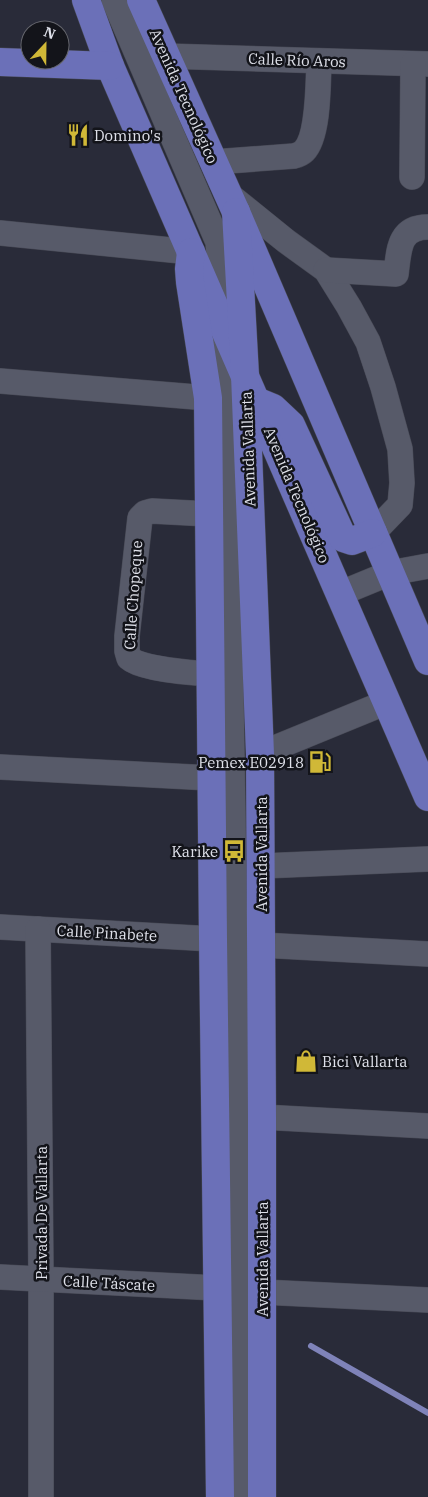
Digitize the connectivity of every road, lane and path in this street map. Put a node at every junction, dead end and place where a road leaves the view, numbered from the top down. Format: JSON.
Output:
{"nodes":[{"id":1,"x":86,"y":0,"type":"edge"},
{"id":2,"x":121,"y":2,"type":"edge"},
{"id":3,"x":166,"y":56,"type":"junction"},
{"id":4,"x":319,"y":61,"type":"junction"},
{"id":5,"x":0,"y":62,"type":"edge"},
{"id":6,"x":420,"y":64,"type":"edge"},
{"id":7,"x":110,"y":66,"type":"junction"},
{"id":8,"x":214,"y":162,"type":"junction"},
{"id":9,"x":412,"y":177,"type":"dead end"},
{"id":10,"x":233,"y":203,"type":"junction"},
{"id":11,"x":428,"y":228,"type":"edge"},
{"id":12,"x":0,"y":233,"type":"edge"},
{"id":13,"x":191,"y":252,"type":"junction"},
{"id":14,"x":326,"y":270,"type":"junction"},
{"id":15,"x":225,"y":332,"type":"junction"},
{"id":16,"x":245,"y":375,"type":"junction"},
{"id":17,"x":0,"y":381,"type":"edge"},
{"id":18,"x":208,"y":398,"type":"junction"},
{"id":19,"x":256,"y":401,"type":"junction"},
{"id":20,"x":209,"y":514,"type":"junction"},
{"id":21,"x":373,"y":533,"type":"junction"},
{"id":22,"x":428,"y":566,"type":"edge"},
{"id":23,"x":390,"y":573,"type":"junction"},
{"id":24,"x":339,"y":594,"type":"junction"},
{"id":25,"x":428,"y":661,"type":"edge"},
{"id":26,"x":212,"y":674,"type":"junction"},
{"id":27,"x":387,"y":702,"type":"junction"},
{"id":28,"x":260,"y":754,"type":"junction"},
{"id":29,"x":0,"y":767,"type":"edge"},
{"id":30,"x":211,"y":778,"type":"junction"},
{"id":31,"x":428,"y":797,"type":"edge"},
{"id":32,"x":428,"y":859,"type":"edge"},
{"id":33,"x":262,"y":866,"type":"junction"},
{"id":34,"x":0,"y":927,"type":"edge"},
{"id":35,"x":38,"y":929,"type":"junction"},
{"id":36,"x":213,"y":939,"type":"junction"},
{"id":37,"x":261,"y":945,"type":"junction"},
{"id":38,"x":428,"y":954,"type":"edge"},
{"id":39,"x":262,"y":1117,"type":"junction"},
{"id":40,"x":428,"y":1126,"type":"edge"},
{"id":41,"x":0,"y":1277,"type":"edge"},
{"id":42,"x":41,"y":1279,"type":"junction"},
{"id":43,"x":217,"y":1288,"type":"junction"},
{"id":44,"x":262,"y":1292,"type":"junction"},
{"id":45,"x":428,"y":1300,"type":"edge"},
{"id":46,"x":41,"y":1497,"type":"edge"},
{"id":47,"x":220,"y":1497,"type":"edge"},
{"id":48,"x":241,"y":1497,"type":"edge"},
{"id":49,"x":262,"y":1497,"type":"edge"}],
"edges":[{"from":1,"to":7,"type":"main road","name":"Avenida Tecnológico"},
{"from":2,"to":3,"type":"main road","name":"Avenida Tecnológico"},
{"from":2,"to":15,"type":"street"},
{"from":3,"to":4,"type":"street","name":"Calle Río Aros"},
{"from":3,"to":8,"type":"main road","name":"Avenida Tecnológico"},
{"from":4,"to":6,"type":"street","name":"Calle Río Aros"},
{"from":4,"to":8,"type":"street"},
{"from":5,"to":7,"type":"main road"},
{"from":6,"to":9,"type":"street"},
{"from":7,"to":13,"type":"main road","name":"Avenida Tecnológico"},
{"from":8,"to":10,"type":"main road","name":"Avenida Tecnológico"},
{"from":10,"to":14,"type":"street"},
{"from":10,"to":16,"type":"main road","name":"Avenida Vallarta"},
{"from":10,"to":21,"type":"main road","name":"Avenida Tecnológico"},
{"from":11,"to":14,"type":"street"},
{"from":12,"to":13,"type":"street"},
{"from":13,"to":15,"type":"main road","name":"Avenida Tecnológico"},
{"from":13,"to":18,"type":"main road"},
{"from":14,"to":21,"type":"street"},
{"from":15,"to":16,"type":"main road","name":"Avenida Tecnológico"},
{"from":15,"to":48,"type":"street"},
{"from":16,"to":19,"type":"main road","name":"Avenida Tecnológico"},
{"from":16,"to":28,"type":"main road","name":"Avenida Vallarta"},
{"from":17,"to":18,"type":"street"},
{"from":18,"to":20,"type":"main road"},
{"from":19,"to":21,"type":"main road"},
{"from":19,"to":24,"type":"main road","name":"Avenida Tecnológico"},
{"from":20,"to":26,"type":"main road"},
{"from":20,"to":26,"type":"street","name":"Calle Chopeque"},
{"from":21,"to":23,"type":"main road","name":"Avenida Tecnológico"},
{"from":22,"to":23,"type":"street"},
{"from":23,"to":24,"type":"street"},
{"from":23,"to":25,"type":"main road","name":"Avenida Tecnológico"},
{"from":24,"to":27,"type":"main road","name":"Avenida Tecnológico"},
{"from":26,"to":30,"type":"main road"},
{"from":27,"to":28,"type":"street"},
{"from":27,"to":31,"type":"main road","name":"Avenida Tecnológico"},
{"from":28,"to":33,"type":"main road","name":"Avenida Vallarta"},
{"from":29,"to":30,"type":"street"},
{"from":30,"to":36,"type":"main road"},
{"from":32,"to":33,"type":"street"},
{"from":33,"to":37,"type":"main road","name":"Avenida Vallarta"},
{"from":34,"to":35,"type":"street","name":"Calle Pinabete"},
{"from":35,"to":36,"type":"street","name":"Calle Pinabete"},
{"from":35,"to":42,"type":"street","name":"Privada De Vallarta"},
{"from":36,"to":43,"type":"main road"},
{"from":37,"to":38,"type":"street"},
{"from":37,"to":39,"type":"main road","name":"Avenida Vallarta"},
{"from":39,"to":40,"type":"street"},
{"from":39,"to":44,"type":"main road","name":"Avenida Vallarta"},
{"from":41,"to":42,"type":"street","name":"Calle Táscate"},
{"from":42,"to":43,"type":"street","name":"Calle Táscate"},
{"from":42,"to":46,"type":"street","name":"Privada De Vallarta"},
{"from":43,"to":47,"type":"main road"},
{"from":44,"to":45,"type":"street"},
{"from":44,"to":49,"type":"main road","name":"Avenida Vallarta"}]}
